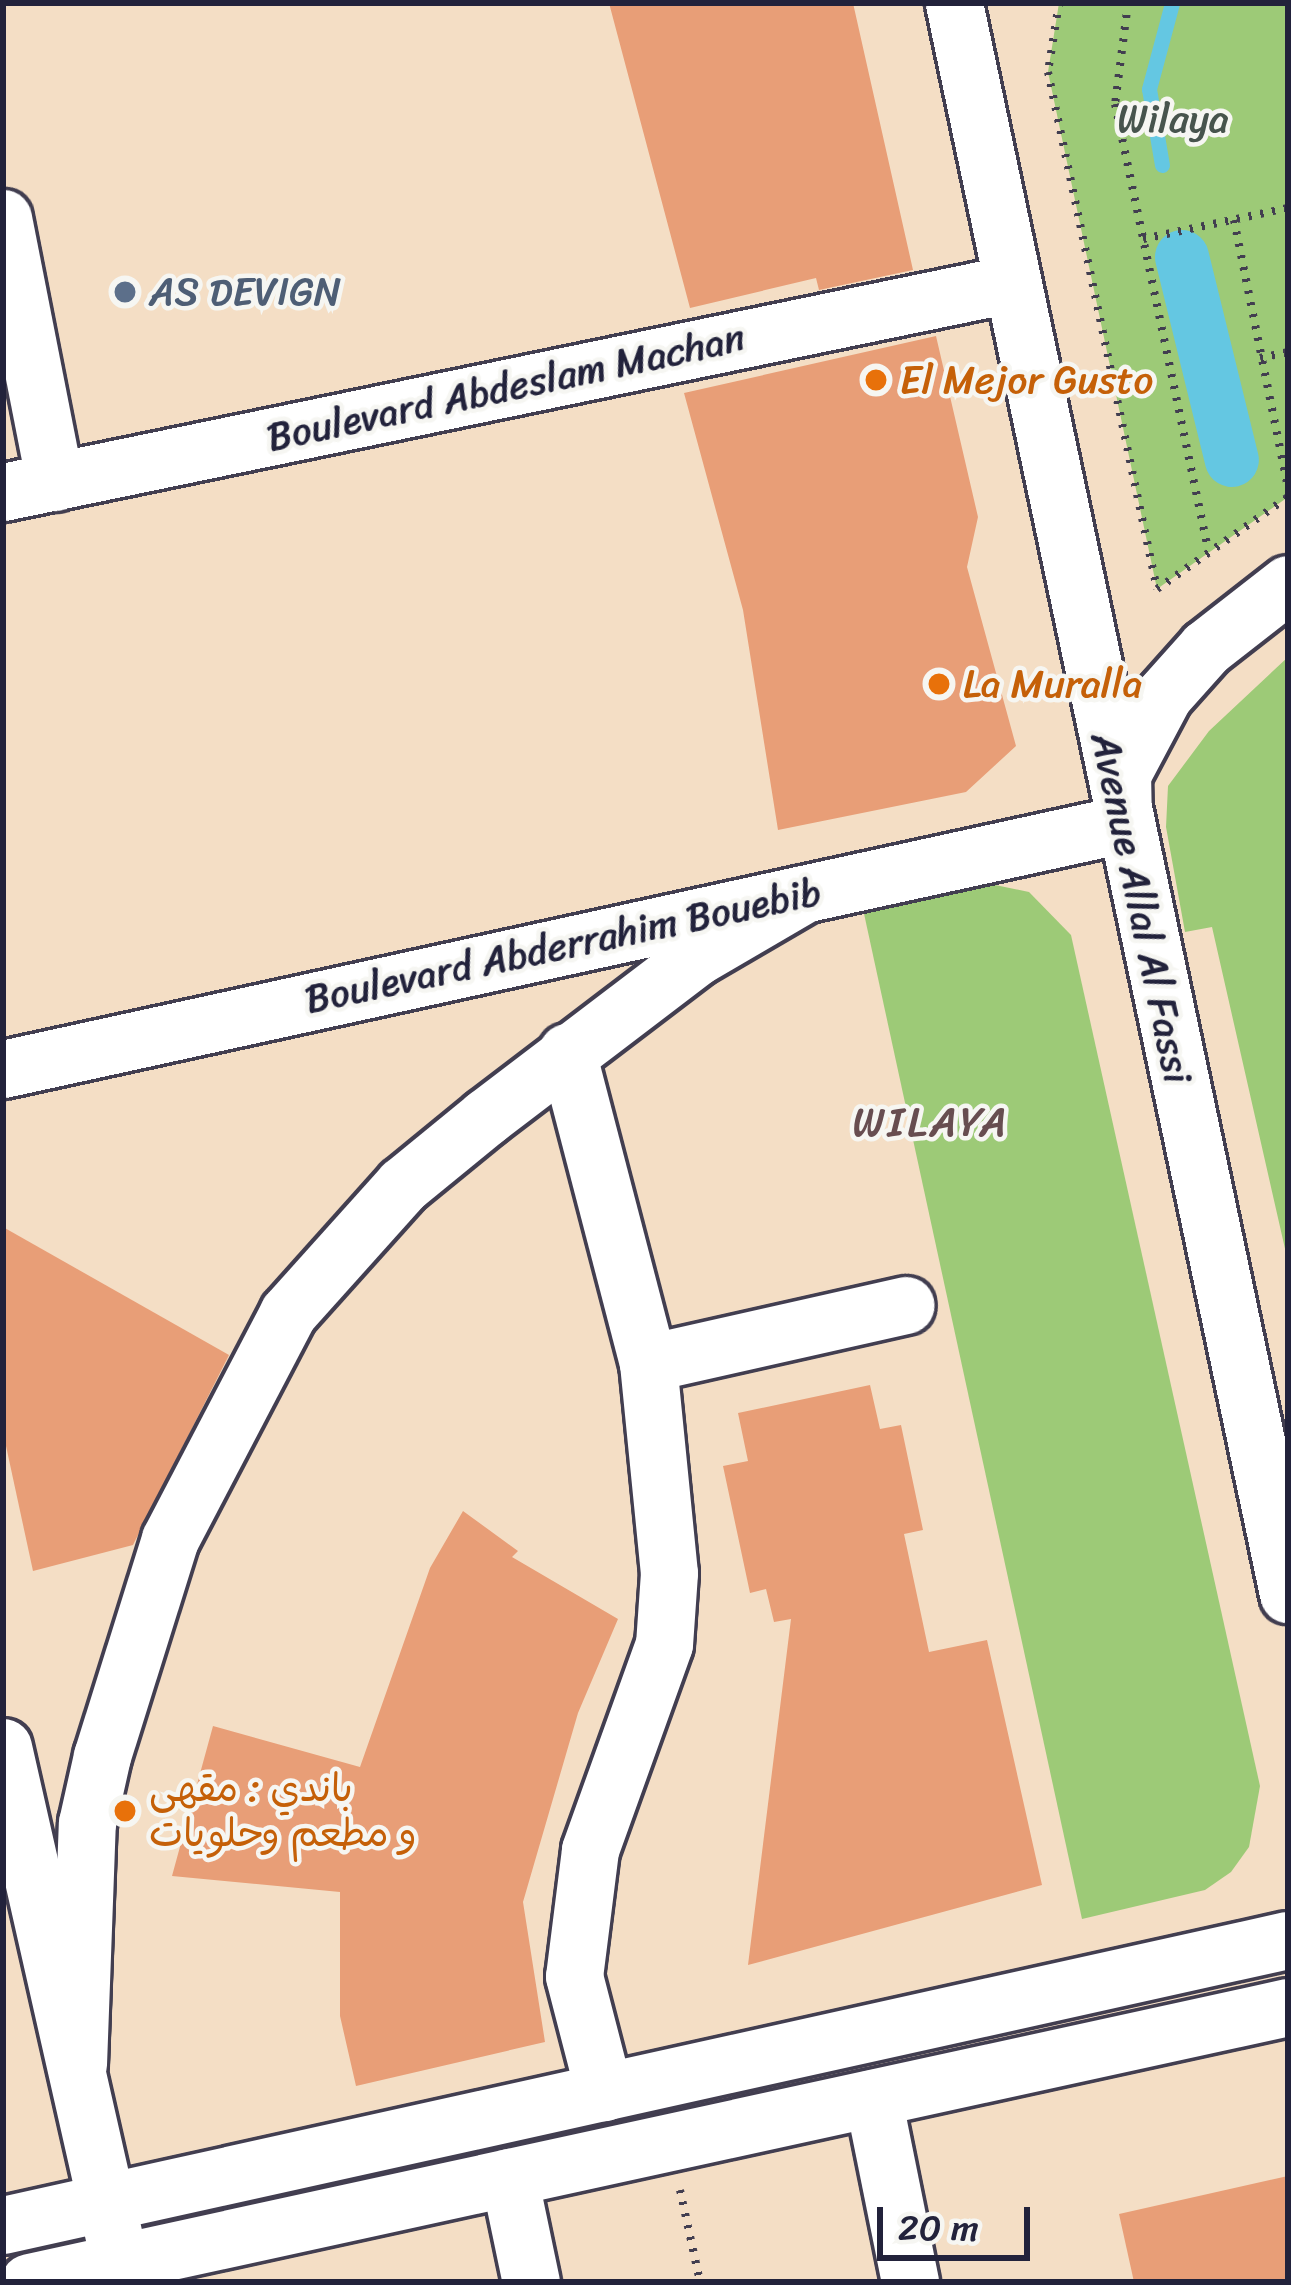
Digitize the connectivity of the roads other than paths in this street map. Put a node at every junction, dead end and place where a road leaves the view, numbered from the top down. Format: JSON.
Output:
{"nodes":[{"id":1,"x":954,"y":3,"type":"edge"},
{"id":2,"x":984,"y":3,"type":"edge"},
{"id":3,"x":970,"y":80,"type":"junction"},
{"id":4,"x":3,"y":218,"type":"edge"},
{"id":5,"x":1009,"y":284,"type":"junction"},
{"id":6,"x":29,"y":487,"type":"edge"},
{"id":7,"x":1288,"y":584,"type":"edge"},
{"id":8,"x":1123,"y":824,"type":"junction"},
{"id":9,"x":805,"y":894,"type":"junction"},
{"id":10,"x":567,"y":1052,"type":"junction"},
{"id":11,"x":3,"y":1069,"type":"edge"},
{"id":12,"x":906,"y":1305,"type":"dead end"},
{"id":13,"x":647,"y":1363,"type":"junction"},
{"id":14,"x":1288,"y":1594,"type":"edge"},
{"id":15,"x":3,"y":1747,"type":"edge"},
{"id":16,"x":1288,"y":1940,"type":"edge"},
{"id":17,"x":1288,"y":2007,"type":"edge"},
{"id":18,"x":78,"y":2064,"type":"junction"},
{"id":19,"x":604,"y":2092,"type":"junction"},
{"id":20,"x":873,"y":2098,"type":"junction"},
{"id":21,"x":509,"y":2177,"type":"junction"},
{"id":22,"x":106,"y":2202,"type":"junction"},
{"id":23,"x":3,"y":2225,"type":"edge"},
{"id":24,"x":122,"y":2273,"type":"edge"},
{"id":25,"x":29,"y":2282,"type":"edge"},
{"id":26,"x":531,"y":2282,"type":"edge"},
{"id":27,"x":910,"y":2282,"type":"edge"}],
"edges":[{"from":1,"to":3,"type":"street","name":"Avenue Allal Al Fassi"},
{"from":2,"to":3,"type":"street","name":"Avenue Allal Al Fassi"},
{"from":3,"to":5,"type":"street","name":"Avenue Allal Al Fassi"},
{"from":4,"to":6,"type":"street"},
{"from":5,"to":6,"type":"street","name":"Boulevard Abdeslam Machan"},
{"from":5,"to":8,"type":"street","name":"Avenue Allal Al Fassi"},
{"from":7,"to":8,"type":"street"},
{"from":8,"to":9,"type":"street","name":"Boulevard Abderrahim Bouebib"},
{"from":8,"to":14,"type":"street","name":"Avenue Allal Al Fassi"},
{"from":9,"to":10,"type":"street"},
{"from":9,"to":11,"type":"street","name":"Boulevard Abderrahim Bouebib"},
{"from":10,"to":13,"type":"street"},
{"from":10,"to":18,"type":"street"},
{"from":12,"to":13,"type":"street"},
{"from":13,"to":19,"type":"street"},
{"from":15,"to":18,"type":"street"},
{"from":16,"to":19,"type":"street"},
{"from":17,"to":20,"type":"street"},
{"from":18,"to":22,"type":"street"},
{"from":19,"to":22,"type":"street"},
{"from":20,"to":21,"type":"street"},
{"from":20,"to":27,"type":"street"},
{"from":21,"to":24,"type":"street"},
{"from":21,"to":26,"type":"street"},
{"from":22,"to":23,"type":"street"},
{"from":22,"to":24,"type":"street"},
{"from":24,"to":25,"type":"street"}]}
